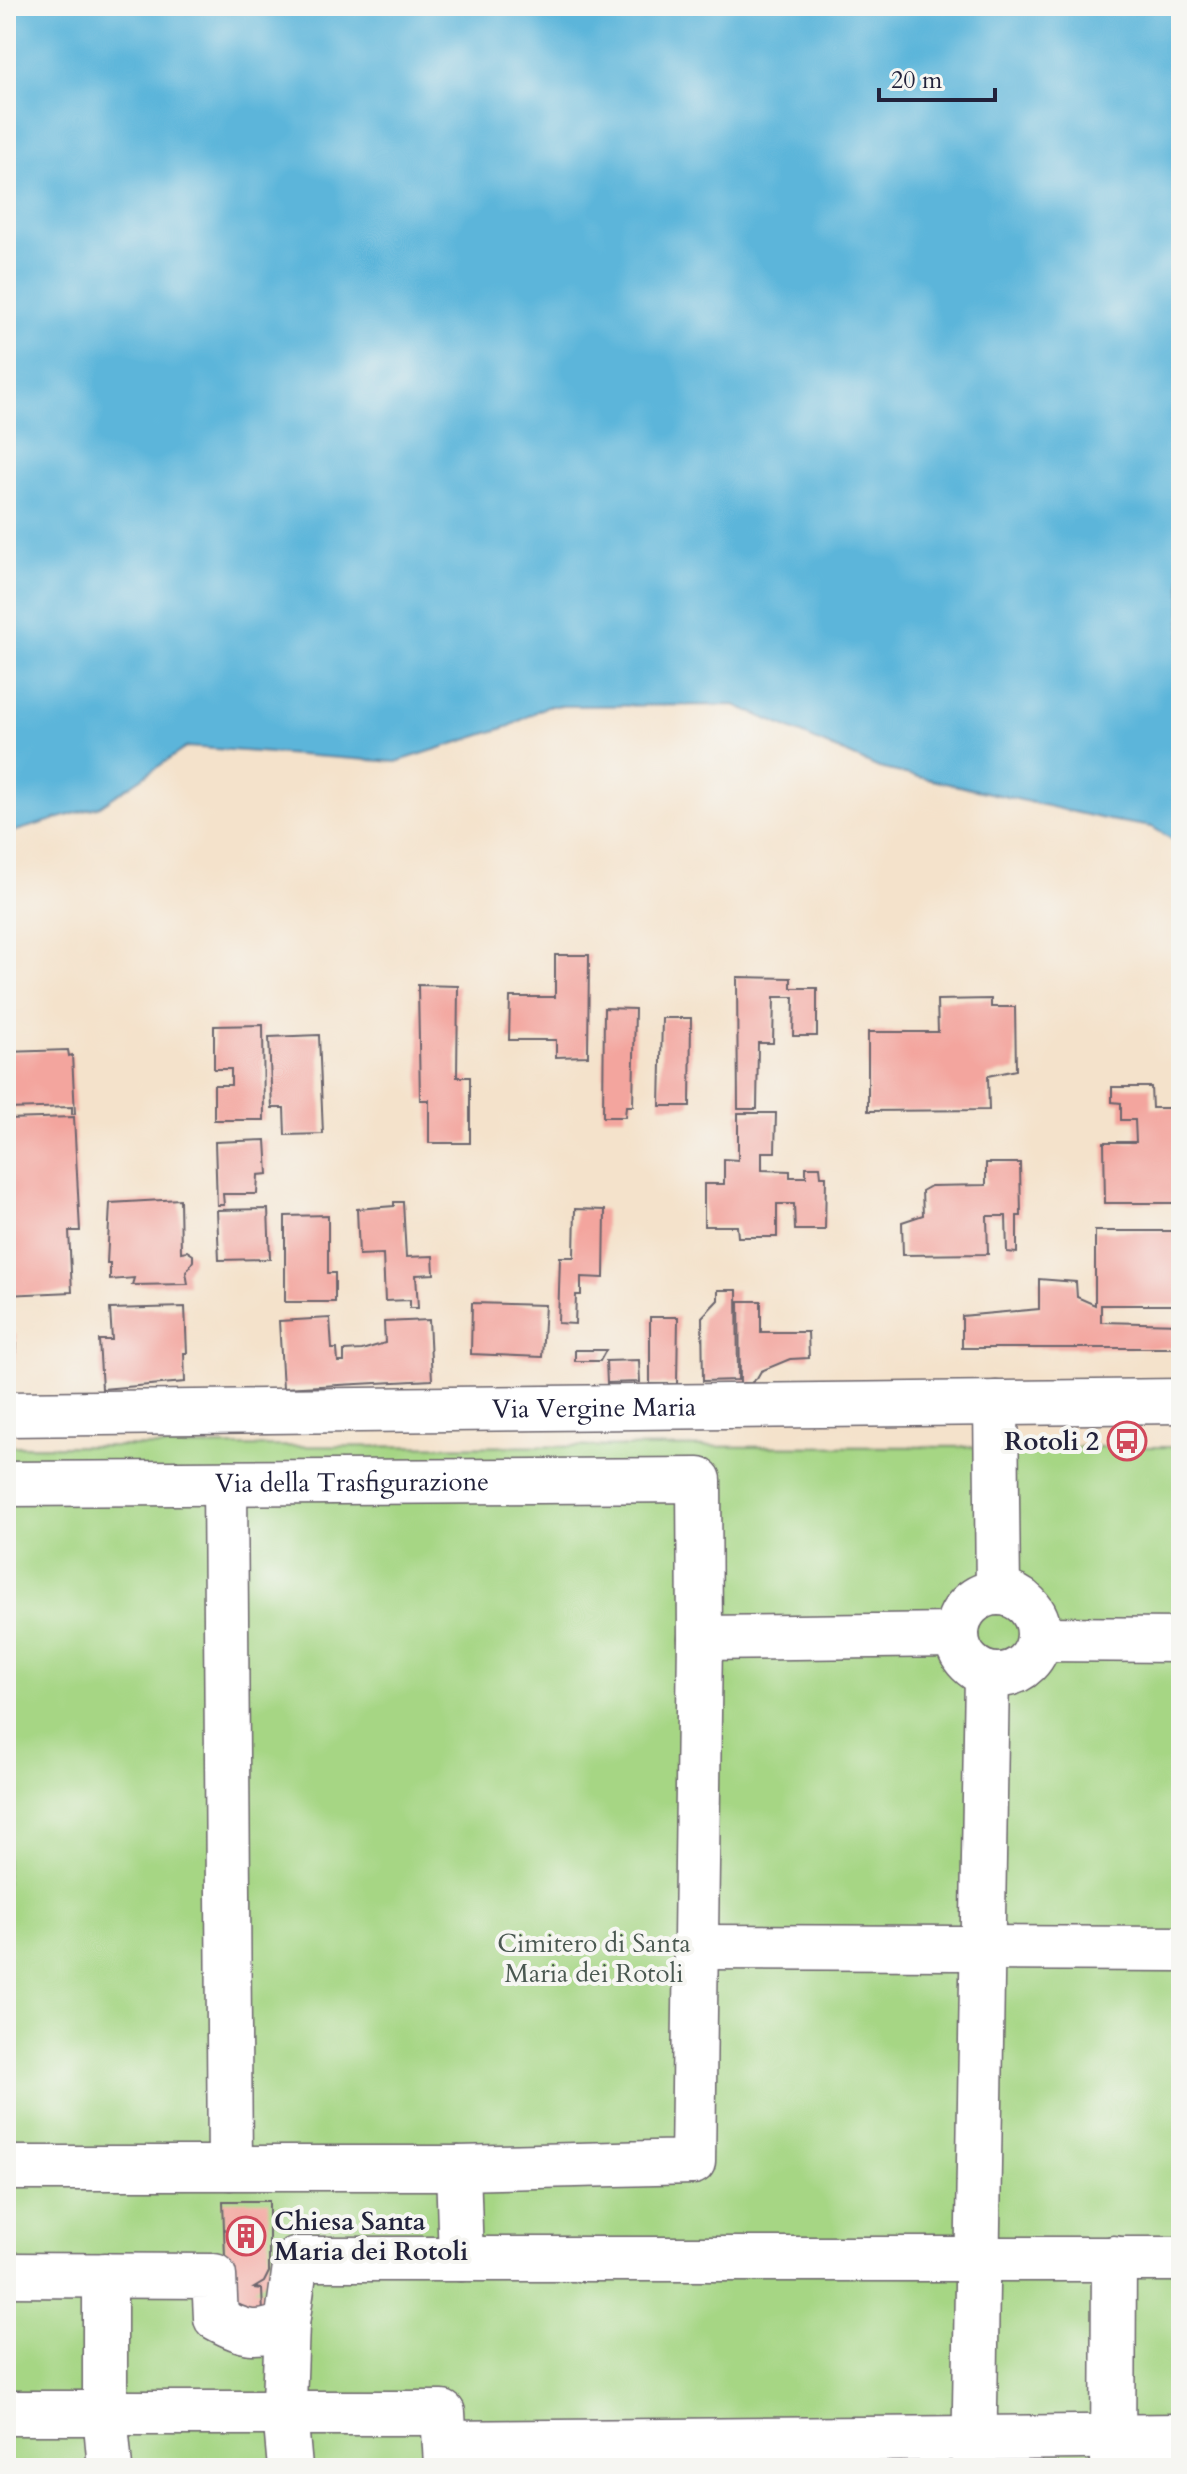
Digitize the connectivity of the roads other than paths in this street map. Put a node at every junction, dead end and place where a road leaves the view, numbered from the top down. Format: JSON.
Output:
{"nodes":[{"id":1,"x":1181,"y":1401,"type":"edge"},
{"id":2,"x":996,"y":1403,"type":"junction"},
{"id":3,"x":6,"y":1414,"type":"edge"},
{"id":4,"x":225,"y":1483,"type":"junction"},
{"id":5,"x":6,"y":1484,"type":"edge"},
{"id":6,"x":998,"y":1593,"type":"junction"},
{"id":7,"x":957,"y":1635,"type":"junction"},
{"id":8,"x":700,"y":1638,"type":"junction"},
{"id":9,"x":1039,"y":1639,"type":"junction"},
{"id":10,"x":1181,"y":1640,"type":"edge"},
{"id":11,"x":987,"y":1674,"type":"junction"},
{"id":12,"x":696,"y":1947,"type":"junction"},
{"id":13,"x":982,"y":1949,"type":"junction"},
{"id":14,"x":1181,"y":1949,"type":"edge"},
{"id":15,"x":6,"y":2168,"type":"edge"},
{"id":16,"x":230,"y":2168,"type":"junction"},
{"id":17,"x":458,"y":2168,"type":"junction"},
{"id":18,"x":976,"y":2258,"type":"junction"},
{"id":19,"x":1114,"y":2258,"type":"junction"},
{"id":20,"x":461,"y":2259,"type":"junction"},
{"id":21,"x":1181,"y":2259,"type":"edge"},
{"id":22,"x":6,"y":2275,"type":"edge"},
{"id":23,"x":105,"y":2275,"type":"junction"},
{"id":24,"x":287,"y":2324,"type":"junction"},
{"id":25,"x":6,"y":2413,"type":"edge"},
{"id":26,"x":105,"y":2413,"type":"junction"},
{"id":27,"x":285,"y":2414,"type":"junction"},
{"id":28,"x":1181,"y":2436,"type":"edge"},
{"id":29,"x":1113,"y":2452,"type":"edge"},
{"id":30,"x":974,"y":2453,"type":"edge"},
{"id":31,"x":710,"y":2454,"type":"edge"},
{"id":32,"x":446,"y":2455,"type":"edge"},
{"id":33,"x":110,"y":2468,"type":"edge"},
{"id":34,"x":290,"y":2468,"type":"edge"}],
"edges":[{"from":1,"to":2,"type":"main road","name":"Via Vergine Maria"},
{"from":2,"to":3,"type":"main road","name":"Via Vergine Maria"},
{"from":2,"to":6,"type":"main road"},
{"from":4,"to":5,"type":"main road","name":"Via della Trasfigurazione"},
{"from":4,"to":8,"type":"main road","name":"Via della Trasfigurazione"},
{"from":4,"to":16,"type":"main road"},
{"from":6,"to":7,"type":"main road"},
{"from":6,"to":9,"type":"main road"},
{"from":7,"to":8,"type":"main road"},
{"from":7,"to":11,"type":"main road"},
{"from":8,"to":12,"type":"main road"},
{"from":9,"to":10,"type":"main road"},
{"from":9,"to":11,"type":"main road"},
{"from":11,"to":13,"type":"main road"},
{"from":12,"to":13,"type":"main road"},
{"from":12,"to":17,"type":"main road"},
{"from":13,"to":14,"type":"main road"},
{"from":13,"to":18,"type":"main road"},
{"from":15,"to":16,"type":"main road"},
{"from":16,"to":17,"type":"main road"},
{"from":17,"to":20,"type":"main road"},
{"from":18,"to":19,"type":"main road"},
{"from":18,"to":20,"type":"main road"},
{"from":18,"to":30,"type":"main road"},
{"from":19,"to":21,"type":"main road"},
{"from":19,"to":29,"type":"main road"},
{"from":20,"to":24,"type":"main road"},
{"from":22,"to":23,"type":"main road"},
{"from":23,"to":24,"type":"main road"},
{"from":23,"to":26,"type":"main road"},
{"from":24,"to":27,"type":"main road"},
{"from":25,"to":26,"type":"main road"},
{"from":26,"to":27,"type":"main road"},
{"from":26,"to":33,"type":"main road"},
{"from":27,"to":32,"type":"main road"},
{"from":27,"to":34,"type":"main road"},
{"from":28,"to":29,"type":"main road"},
{"from":29,"to":30,"type":"main road"},
{"from":30,"to":31,"type":"main road"},
{"from":31,"to":32,"type":"main road"}]}
